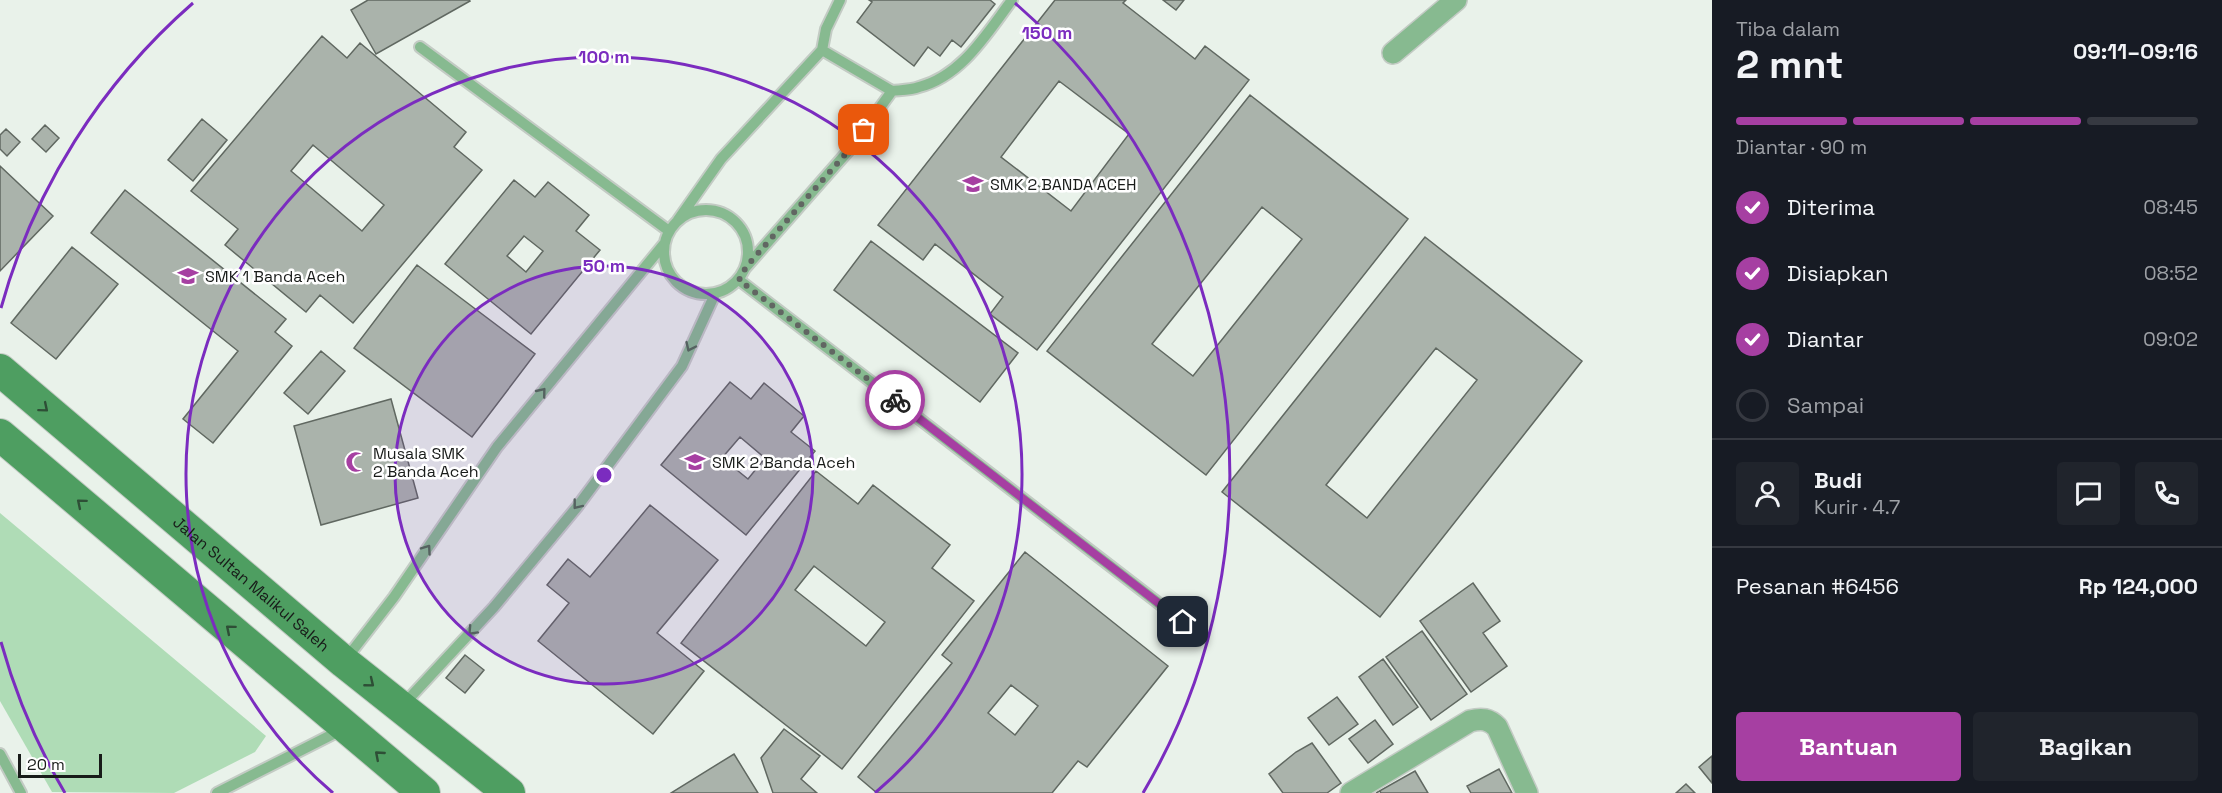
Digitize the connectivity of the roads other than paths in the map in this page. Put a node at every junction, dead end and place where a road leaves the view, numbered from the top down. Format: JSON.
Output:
{"nodes":[{"id":1,"x":840,"y":0,"type":"edge"},
{"id":2,"x":1012,"y":0,"type":"edge"},
{"id":3,"x":1456,"y":0,"type":"edge"},
{"id":4,"x":420,"y":47,"type":"dead end"},
{"id":5,"x":822,"y":50,"type":"junction"},
{"id":6,"x":1393,"y":53,"type":"dead end"},
{"id":7,"x":892,"y":92,"type":"junction"},
{"id":8,"x":678,"y":220,"type":"junction"},
{"id":9,"x":669,"y":231,"type":"junction"},
{"id":10,"x":664,"y":244,"type":"junction"},
{"id":11,"x":746,"y":267,"type":"junction"},
{"id":12,"x":739,"y":280,"type":"junction"},
{"id":13,"x":715,"y":294,"type":"junction"},
{"id":14,"x":1,"y":373,"type":"edge"},
{"id":15,"x":0,"y":435,"type":"edge"},
{"id":16,"x":1183,"y":622,"type":"dead end"},
{"id":17,"x":344,"y":662,"type":"junction"},
{"id":18,"x":401,"y":708,"type":"junction"},
{"id":19,"x":346,"y":728,"type":"junction"},
{"id":20,"x":0,"y":754,"type":"edge"},
{"id":21,"x":21,"y":793,"type":"edge"},
{"id":22,"x":217,"y":793,"type":"edge"},
{"id":23,"x":424,"y":793,"type":"edge"},
{"id":24,"x":509,"y":793,"type":"edge"},
{"id":25,"x":1351,"y":793,"type":"edge"},
{"id":26,"x":1527,"y":793,"type":"edge"}],
"edges":[{"from":1,"to":5,"type":"lane"},
{"from":2,"to":7,"type":"lane"},
{"from":3,"to":6,"type":"street"},
{"from":4,"to":9,"type":"lane"},
{"from":5,"to":7,"type":"lane"},
{"from":5,"to":8,"type":"lane"},
{"from":7,"to":11,"type":"lane"},
{"from":8,"to":9,"type":"lane"},
{"from":8,"to":11,"type":"lane"},
{"from":9,"to":10,"type":"lane"},
{"from":10,"to":13,"type":"lane"},
{"from":17,"to":10,"type":"lane","one_way":true},
{"from":11,"to":12,"type":"lane"},
{"from":12,"to":13,"type":"lane"},
{"from":12,"to":16,"type":"lane"},
{"from":13,"to":18,"type":"lane","one_way":true},
{"from":14,"to":17,"type":"main road","name":"Jalan Sultan Malikul Saleh","one_way":true},
{"from":19,"to":15,"type":"main road","one_way":true},
{"from":17,"to":18,"type":"main road","name":"Jalan Sultan Malikul Saleh","one_way":true},
{"from":18,"to":24,"type":"main road","name":"Jalan Sultan Malikul Saleh"},
{"from":19,"to":22,"type":"lane"},
{"from":23,"to":19,"type":"main road","one_way":true},
{"from":20,"to":21,"type":"lane"},
{"from":25,"to":26,"type":"street"}]}
